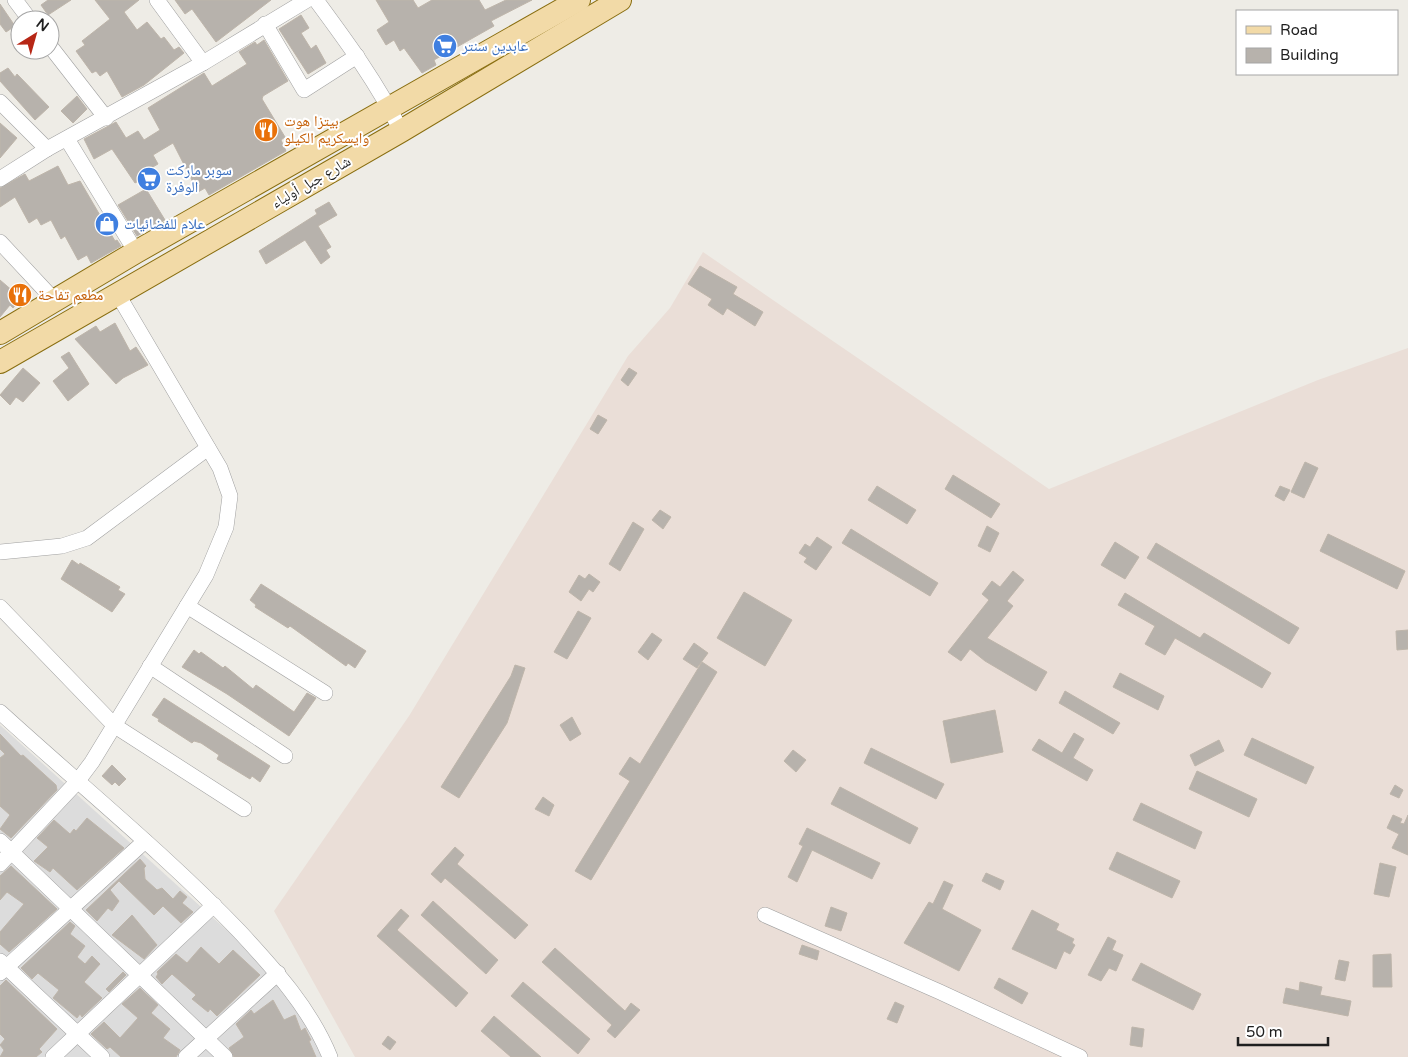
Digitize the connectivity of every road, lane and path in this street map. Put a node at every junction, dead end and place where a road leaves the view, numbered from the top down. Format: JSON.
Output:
{"nodes":[{"id":1,"x":157,"y":0,"type":"edge"},
{"id":2,"x":307,"y":0,"type":"edge"},
{"id":3,"x":316,"y":0,"type":"edge"},
{"id":4,"x":579,"y":0,"type":"edge"},
{"id":5,"x":620,"y":0,"type":"edge"},
{"id":6,"x":266,"y":24,"type":"junction"},
{"id":7,"x":357,"y":56,"type":"junction"},
{"id":8,"x":60,"y":59,"type":"edge"},
{"id":9,"x":203,"y":63,"type":"junction"},
{"id":10,"x":0,"y":102,"type":"edge"},
{"id":11,"x":389,"y":107,"type":"junction"},
{"id":12,"x":106,"y":118,"type":"junction"},
{"id":13,"x":401,"y":131,"type":"junction"},
{"id":14,"x":67,"y":139,"type":"junction"},
{"id":15,"x":47,"y":149,"type":"junction"},
{"id":16,"x":0,"y":179,"type":"edge"},
{"id":17,"x":0,"y":242,"type":"edge"},
{"id":18,"x":136,"y":252,"type":"junction"},
{"id":19,"x":117,"y":293,"type":"junction"},
{"id":20,"x":55,"y":300,"type":"junction"},
{"id":21,"x":3,"y":326,"type":"edge"},
{"id":22,"x":0,"y":362,"type":"edge"},
{"id":23,"x":208,"y":448,"type":"junction"},
{"id":24,"x":0,"y":552,"type":"edge"},
{"id":25,"x":187,"y":606,"type":"junction"},
{"id":26,"x":0,"y":607,"type":"edge"},
{"id":27,"x":150,"y":666,"type":"junction"},
{"id":28,"x":324,"y":693,"type":"dead end"},
{"id":29,"x":0,"y":712,"type":"edge"},
{"id":30,"x":115,"y":726,"type":"junction"},
{"id":31,"x":286,"y":756,"type":"dead end"},
{"id":32,"x":77,"y":782,"type":"junction"},
{"id":33,"x":244,"y":809,"type":"dead end"},
{"id":34,"x":0,"y":841,"type":"edge"},
{"id":35,"x":145,"y":841,"type":"junction"},
{"id":36,"x":13,"y":852,"type":"junction"},
{"id":37,"x":0,"y":864,"type":"edge"},
{"id":38,"x":214,"y":905,"type":"junction"},
{"id":39,"x":70,"y":908,"type":"junction"},
{"id":40,"x":765,"y":915,"type":"dead end"},
{"id":41,"x":2,"y":967,"type":"edge"},
{"id":42,"x":278,"y":973,"type":"junction"},
{"id":43,"x":141,"y":975,"type":"junction"},
{"id":44,"x":78,"y":1035,"type":"junction"},
{"id":45,"x":206,"y":1039,"type":"junction"},
{"id":46,"x":53,"y":1057,"type":"edge"},
{"id":47,"x":102,"y":1057,"type":"edge"},
{"id":48,"x":186,"y":1057,"type":"edge"},
{"id":49,"x":225,"y":1057,"type":"edge"},
{"id":50,"x":330,"y":1057,"type":"edge"},
{"id":51,"x":1080,"y":1057,"type":"edge"}],
"edges":[{"from":1,"to":9,"type":"street"},
{"from":2,"to":6,"type":"street"},
{"from":3,"to":7,"type":"street"},
{"from":4,"to":11,"type":"main road","name":"شارع جبل أولياء"},
{"from":5,"to":13,"type":"main road","name":"شارع جبل أولياء"},
{"from":6,"to":7,"type":"street"},
{"from":6,"to":9,"type":"street"},
{"from":7,"to":11,"type":"street"},
{"from":8,"to":12,"type":"street"},
{"from":9,"to":12,"type":"street"},
{"from":10,"to":15,"type":"street"},
{"from":11,"to":13,"type":"street"},
{"from":11,"to":18,"type":"main road","name":"شارع جبل أولياء"},
{"from":12,"to":14,"type":"street"},
{"from":13,"to":19,"type":"main road","name":"شارع جبل أولياء"},
{"from":14,"to":15,"type":"street"},
{"from":14,"to":18,"type":"street"},
{"from":15,"to":16,"type":"street"},
{"from":17,"to":20,"type":"street"},
{"from":18,"to":20,"type":"main road","name":"شارع جبل أولياء"},
{"from":19,"to":22,"type":"main road","name":"شارع جبل أولياء"},
{"from":19,"to":23,"type":"street"},
{"from":20,"to":21,"type":"main road","name":"شارع جبل أولياء"},
{"from":23,"to":24,"type":"street"},
{"from":23,"to":25,"type":"street"},
{"from":25,"to":27,"type":"street"},
{"from":25,"to":28,"type":"street"},
{"from":26,"to":30,"type":"street"},
{"from":27,"to":30,"type":"street"},
{"from":27,"to":31,"type":"street"},
{"from":29,"to":32,"type":"street"},
{"from":30,"to":32,"type":"street"},
{"from":30,"to":33,"type":"street"},
{"from":32,"to":35,"type":"street"},
{"from":32,"to":36,"type":"street"},
{"from":34,"to":36,"type":"street"},
{"from":35,"to":38,"type":"street"},
{"from":35,"to":39,"type":"street"},
{"from":36,"to":37,"type":"street"},
{"from":36,"to":39,"type":"street"},
{"from":38,"to":42,"type":"street"},
{"from":38,"to":43,"type":"street"},
{"from":39,"to":41,"type":"street"},
{"from":39,"to":43,"type":"street"},
{"from":40,"to":51,"type":"street"},
{"from":41,"to":44,"type":"street"},
{"from":42,"to":45,"type":"street"},
{"from":42,"to":50,"type":"street"},
{"from":43,"to":44,"type":"street"},
{"from":43,"to":45,"type":"street"},
{"from":44,"to":46,"type":"street"},
{"from":44,"to":47,"type":"street"},
{"from":45,"to":48,"type":"street"},
{"from":45,"to":49,"type":"street"}]}
